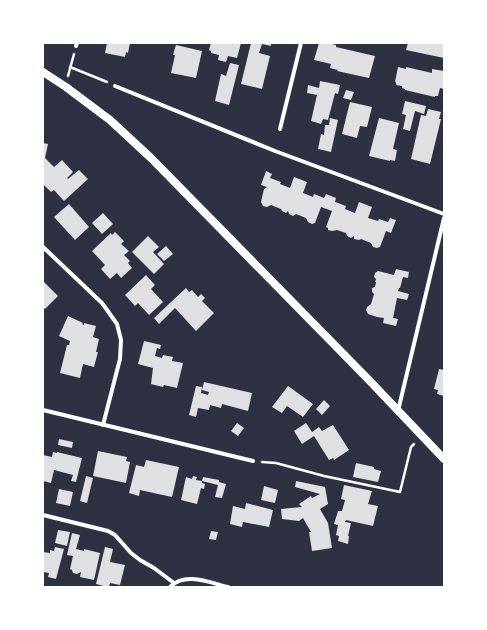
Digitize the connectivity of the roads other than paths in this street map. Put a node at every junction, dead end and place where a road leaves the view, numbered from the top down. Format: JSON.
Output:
{"nodes":[{"id":1,"x":301,"y":43,"type":"edge"},
{"id":2,"x":43,"y":72,"type":"edge"},
{"id":3,"x":115,"y":86,"type":"road end"},
{"id":4,"x":280,"y":129,"type":"dead end"},
{"id":5,"x":444,"y":214,"type":"edge"},
{"id":6,"x":444,"y":218,"type":"edge"},
{"id":7,"x":43,"y":247,"type":"edge"},
{"id":8,"x":43,"y":410,"type":"edge"},
{"id":9,"x":398,"y":411,"type":"junction"},
{"id":10,"x":104,"y":425,"type":"junction"},
{"id":11,"x":444,"y":459,"type":"edge"},
{"id":12,"x":253,"y":461,"type":"road end"},
{"id":13,"x":43,"y":515,"type":"edge"},
{"id":14,"x":174,"y":583,"type":"junction"},
{"id":15,"x":170,"y":587,"type":"edge"},
{"id":16,"x":228,"y":587,"type":"edge"}],
"edges":[{"from":1,"to":4,"type":"street"},
{"from":2,"to":9,"type":"main road"},
{"from":3,"to":5,"type":"street"},
{"from":6,"to":9,"type":"street"},
{"from":7,"to":10,"type":"street"},
{"from":8,"to":10,"type":"street"},
{"from":9,"to":11,"type":"main road"},
{"from":10,"to":12,"type":"street"},
{"from":13,"to":14,"type":"street"},
{"from":14,"to":15,"type":"street"},
{"from":14,"to":16,"type":"street"}]}
